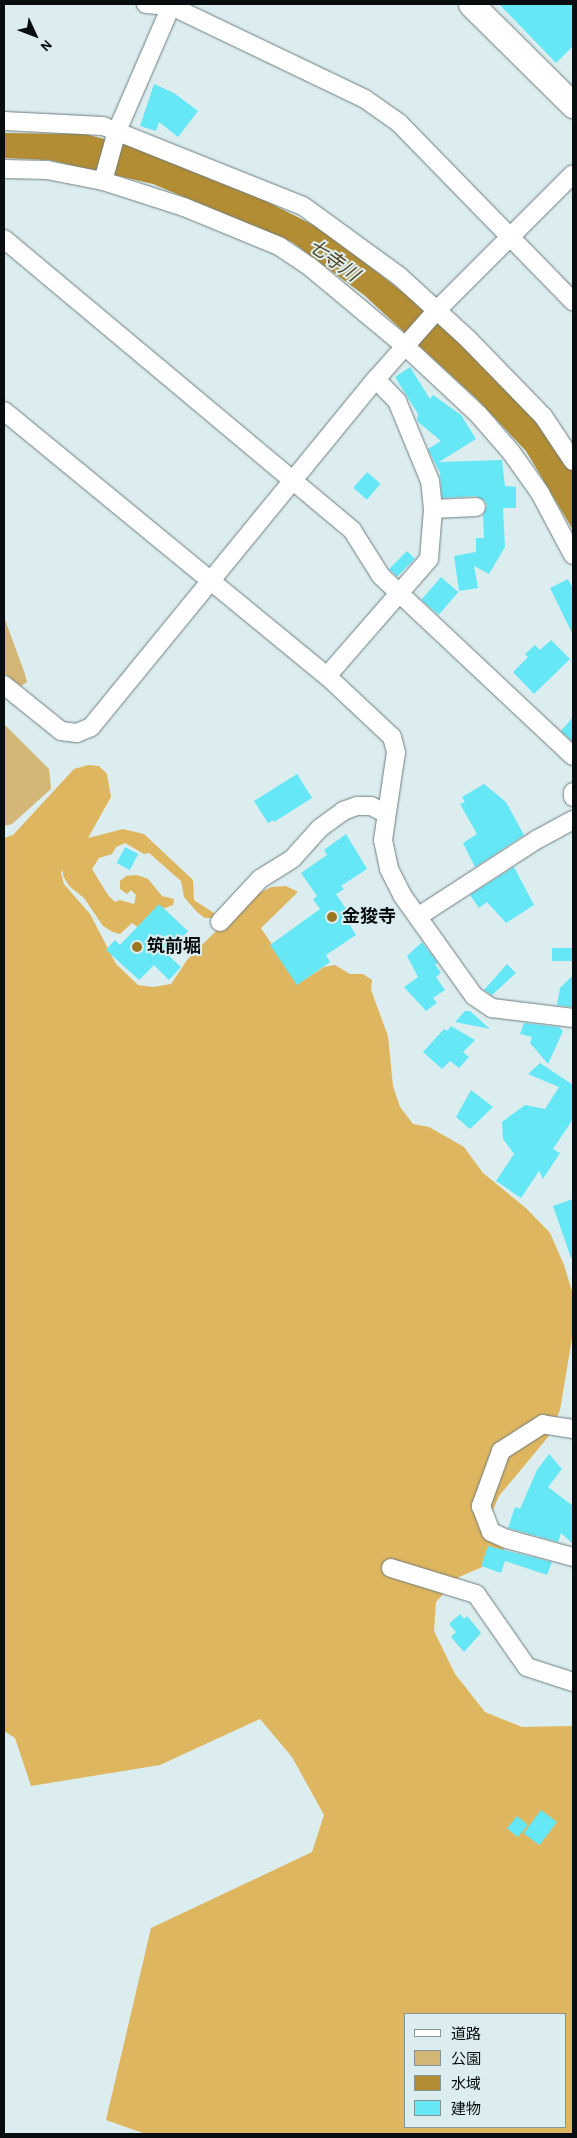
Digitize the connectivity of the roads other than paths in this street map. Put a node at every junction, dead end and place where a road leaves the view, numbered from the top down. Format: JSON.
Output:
{"nodes":[{"id":1,"x":146,"y":4,"type":"edge"},
{"id":2,"x":471,"y":4,"type":"edge"},
{"id":3,"x":172,"y":5,"type":"edge"},
{"id":4,"x":573,"y":105,"type":"edge"},
{"id":5,"x":4,"y":121,"type":"edge"},
{"id":6,"x":116,"y":136,"type":"junction"},
{"id":7,"x":4,"y":169,"type":"edge"},
{"id":8,"x":573,"y":174,"type":"edge"},
{"id":9,"x":104,"y":177,"type":"junction"},
{"id":10,"x":511,"y":237,"type":"junction"},
{"id":11,"x":4,"y":239,"type":"edge"},
{"id":12,"x":573,"y":300,"type":"edge"},
{"id":13,"x":437,"y":310,"type":"junction"},
{"id":14,"x":405,"y":346,"type":"junction"},
{"id":15,"x":376,"y":379,"type":"junction"},
{"id":16,"x":4,"y":412,"type":"edge"},
{"id":17,"x":573,"y":461,"type":"edge"},
{"id":18,"x":294,"y":479,"type":"junction"},
{"id":19,"x":476,"y":507,"type":"dead end"},
{"id":20,"x":433,"y":508,"type":"junction"},
{"id":21,"x":573,"y":555,"type":"edge"},
{"id":22,"x":211,"y":582,"type":"junction"},
{"id":23,"x":398,"y":593,"type":"junction"},
{"id":24,"x":327,"y":676,"type":"junction"},
{"id":25,"x":4,"y":685,"type":"edge"},
{"id":26,"x":573,"y":756,"type":"edge"},
{"id":27,"x":573,"y":792,"type":"edge"},
{"id":28,"x":573,"y":797,"type":"edge"},
{"id":29,"x":385,"y":813,"type":"junction"},
{"id":30,"x":573,"y":820,"type":"edge"},
{"id":31,"x":419,"y":916,"type":"junction"},
{"id":32,"x":220,"y":922,"type":"dead end"},
{"id":33,"x":573,"y":1018,"type":"edge"},
{"id":34,"x":573,"y":1429,"type":"edge"},
{"id":35,"x":573,"y":1556,"type":"edge"},
{"id":36,"x":391,"y":1568,"type":"dead end"},
{"id":37,"x":573,"y":1682,"type":"edge"}],
"edges":[{"from":1,"to":3,"type":"street"},
{"from":2,"to":4,"type":"street"},
{"from":3,"to":6,"type":"street"},
{"from":3,"to":10,"type":"street"},
{"from":5,"to":6,"type":"street"},
{"from":6,"to":9,"type":"street"},
{"from":6,"to":13,"type":"street"},
{"from":7,"to":9,"type":"street"},
{"from":8,"to":10,"type":"street"},
{"from":9,"to":14,"type":"street"},
{"from":10,"to":12,"type":"street"},
{"from":10,"to":13,"type":"street"},
{"from":11,"to":18,"type":"street"},
{"from":13,"to":14,"type":"street"},
{"from":13,"to":17,"type":"street"},
{"from":14,"to":15,"type":"street"},
{"from":14,"to":21,"type":"street"},
{"from":15,"to":18,"type":"street"},
{"from":15,"to":20,"type":"street"},
{"from":16,"to":22,"type":"street"},
{"from":18,"to":22,"type":"street"},
{"from":18,"to":23,"type":"street"},
{"from":19,"to":20,"type":"street"},
{"from":20,"to":23,"type":"street"},
{"from":22,"to":24,"type":"street"},
{"from":22,"to":25,"type":"street"},
{"from":23,"to":24,"type":"street"},
{"from":23,"to":26,"type":"street"},
{"from":24,"to":29,"type":"street"},
{"from":27,"to":28,"type":"street"},
{"from":29,"to":31,"type":"street"},
{"from":29,"to":32,"type":"street"},
{"from":30,"to":31,"type":"street"},
{"from":31,"to":33,"type":"street"},
{"from":34,"to":35,"type":"street"},
{"from":36,"to":37,"type":"street"}]}
